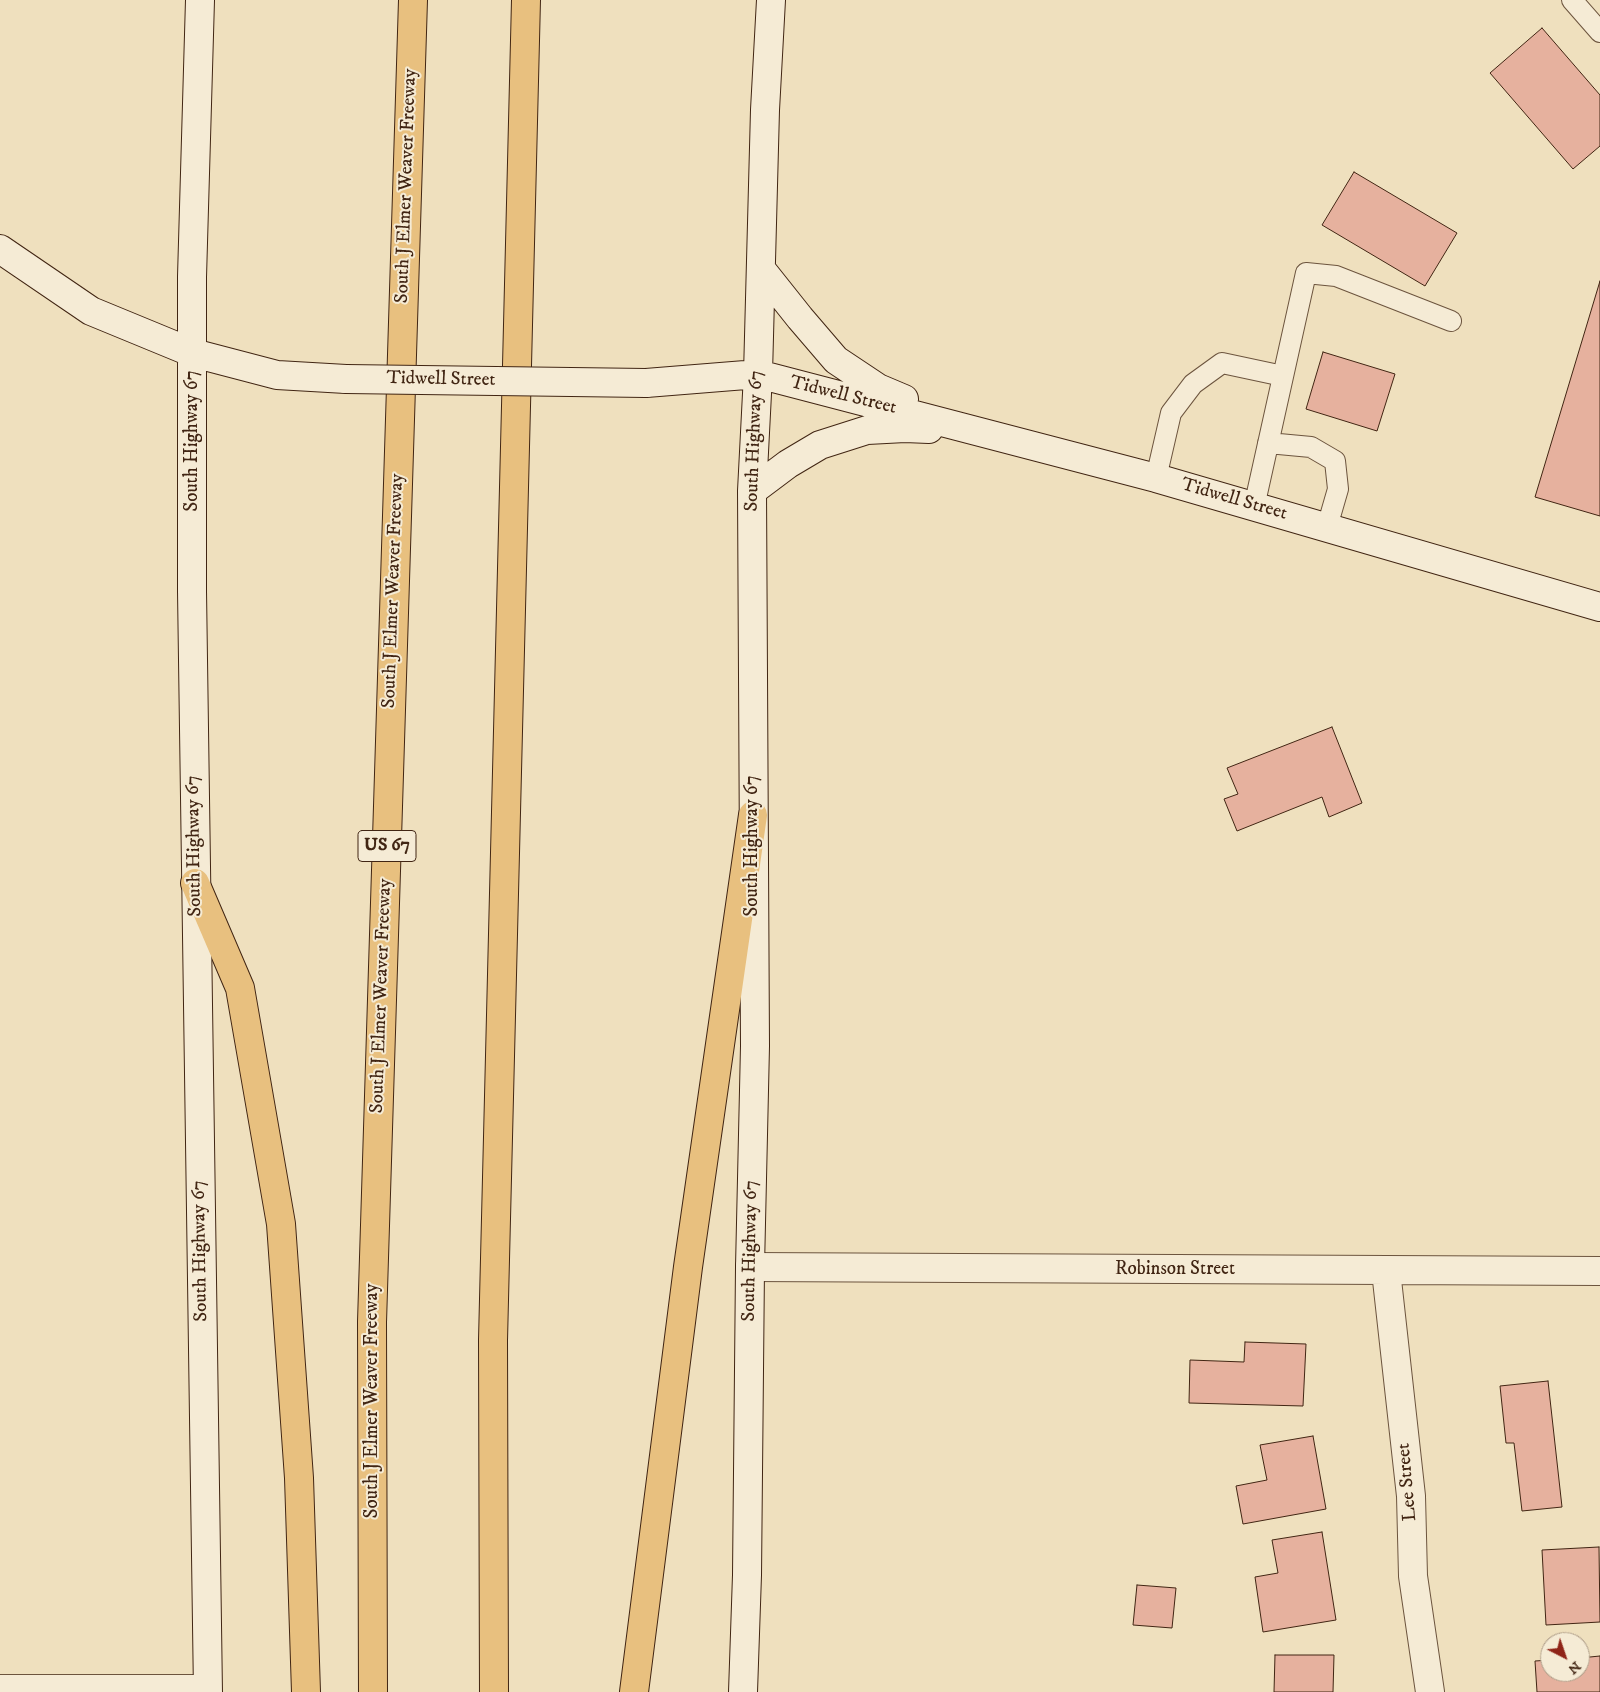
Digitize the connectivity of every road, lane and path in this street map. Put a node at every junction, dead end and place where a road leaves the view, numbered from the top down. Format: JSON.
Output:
{"nodes":[{"id":1,"x":200,"y":0,"type":"edge"},
{"id":2,"x":413,"y":0,"type":"edge"},
{"id":3,"x":526,"y":0,"type":"edge"},
{"id":4,"x":771,"y":0,"type":"edge"},
{"id":5,"x":1572,"y":0,"type":"edge"},
{"id":6,"x":1600,"y":32,"type":"edge"},
{"id":7,"x":0,"y":249,"type":"edge"},
{"id":8,"x":761,"y":269,"type":"junction"},
{"id":9,"x":1451,"y":321,"type":"dead end"},
{"id":10,"x":193,"y":353,"type":"junction"},
{"id":11,"x":758,"y":374,"type":"junction"},
{"id":12,"x":1283,"y":376,"type":"junction"},
{"id":13,"x":979,"y":431,"type":"junction"},
{"id":14,"x":1268,"y":443,"type":"junction"},
{"id":15,"x":1156,"y":478,"type":"junction"},
{"id":16,"x":752,"y":491,"type":"junction"},
{"id":17,"x":1254,"y":507,"type":"junction"},
{"id":18,"x":1327,"y":527,"type":"junction"},
{"id":19,"x":1600,"y":607,"type":"edge"},
{"id":20,"x":753,"y":815,"type":"junction"},
{"id":21,"x":196,"y":882,"type":"junction"},
{"id":22,"x":750,"y":1267,"type":"junction"},
{"id":23,"x":1386,"y":1271,"type":"junction"},
{"id":24,"x":1600,"y":1271,"type":"edge"},
{"id":25,"x":0,"y":1684,"type":"edge"},
{"id":26,"x":208,"y":1689,"type":"edge"},
{"id":27,"x":306,"y":1692,"type":"edge"},
{"id":28,"x":373,"y":1692,"type":"edge"},
{"id":29,"x":494,"y":1692,"type":"edge"},
{"id":30,"x":634,"y":1692,"type":"edge"},
{"id":31,"x":744,"y":1692,"type":"edge"},
{"id":32,"x":1430,"y":1692,"type":"edge"}],
"edges":[{"from":1,"to":10,"type":"main road","name":"South Highway 67"},
{"from":2,"to":28,"type":"highway","name":"South J Elmer Weaver Freeway","number":"US 67"},
{"from":3,"to":29,"type":"highway"},
{"from":4,"to":8,"type":"main road","name":"South Highway 67"},
{"from":5,"to":6,"type":"lane"},
{"from":7,"to":10,"type":"main road","name":"Tidwell Street"},
{"from":8,"to":11,"type":"main road","name":"South Highway 67"},
{"from":8,"to":13,"type":"main road"},
{"from":9,"to":12,"type":"lane"},
{"from":10,"to":11,"type":"main road","name":"Tidwell Street","bridge":true},
{"from":10,"to":21,"type":"main road","name":"South Highway 67"},
{"from":11,"to":13,"type":"main road","name":"Tidwell Street"},
{"from":11,"to":16,"type":"main road","name":"South Highway 67"},
{"from":12,"to":14,"type":"lane"},
{"from":12,"to":15,"type":"lane"},
{"from":13,"to":15,"type":"main road","name":"Tidwell Street"},
{"from":13,"to":16,"type":"main road"},
{"from":14,"to":17,"type":"lane"},
{"from":14,"to":18,"type":"lane"},
{"from":15,"to":17,"type":"main road","name":"Tidwell Street"},
{"from":16,"to":20,"type":"main road","name":"South Highway 67"},
{"from":17,"to":18,"type":"main road","name":"Tidwell Street"},
{"from":18,"to":19,"type":"main road","name":"Tidwell Street"},
{"from":20,"to":22,"type":"main road","name":"South Highway 67"},
{"from":20,"to":30,"type":"highway"},
{"from":21,"to":26,"type":"main road","name":"South Highway 67"},
{"from":21,"to":27,"type":"highway"},
{"from":22,"to":23,"type":"main road","name":"Robinson Street"},
{"from":22,"to":31,"type":"main road","name":"South Highway 67"},
{"from":23,"to":24,"type":"main road","name":"Robinson Street"},
{"from":23,"to":32,"type":"main road","name":"Lee Street"},
{"from":25,"to":26,"type":"lane"}]}
